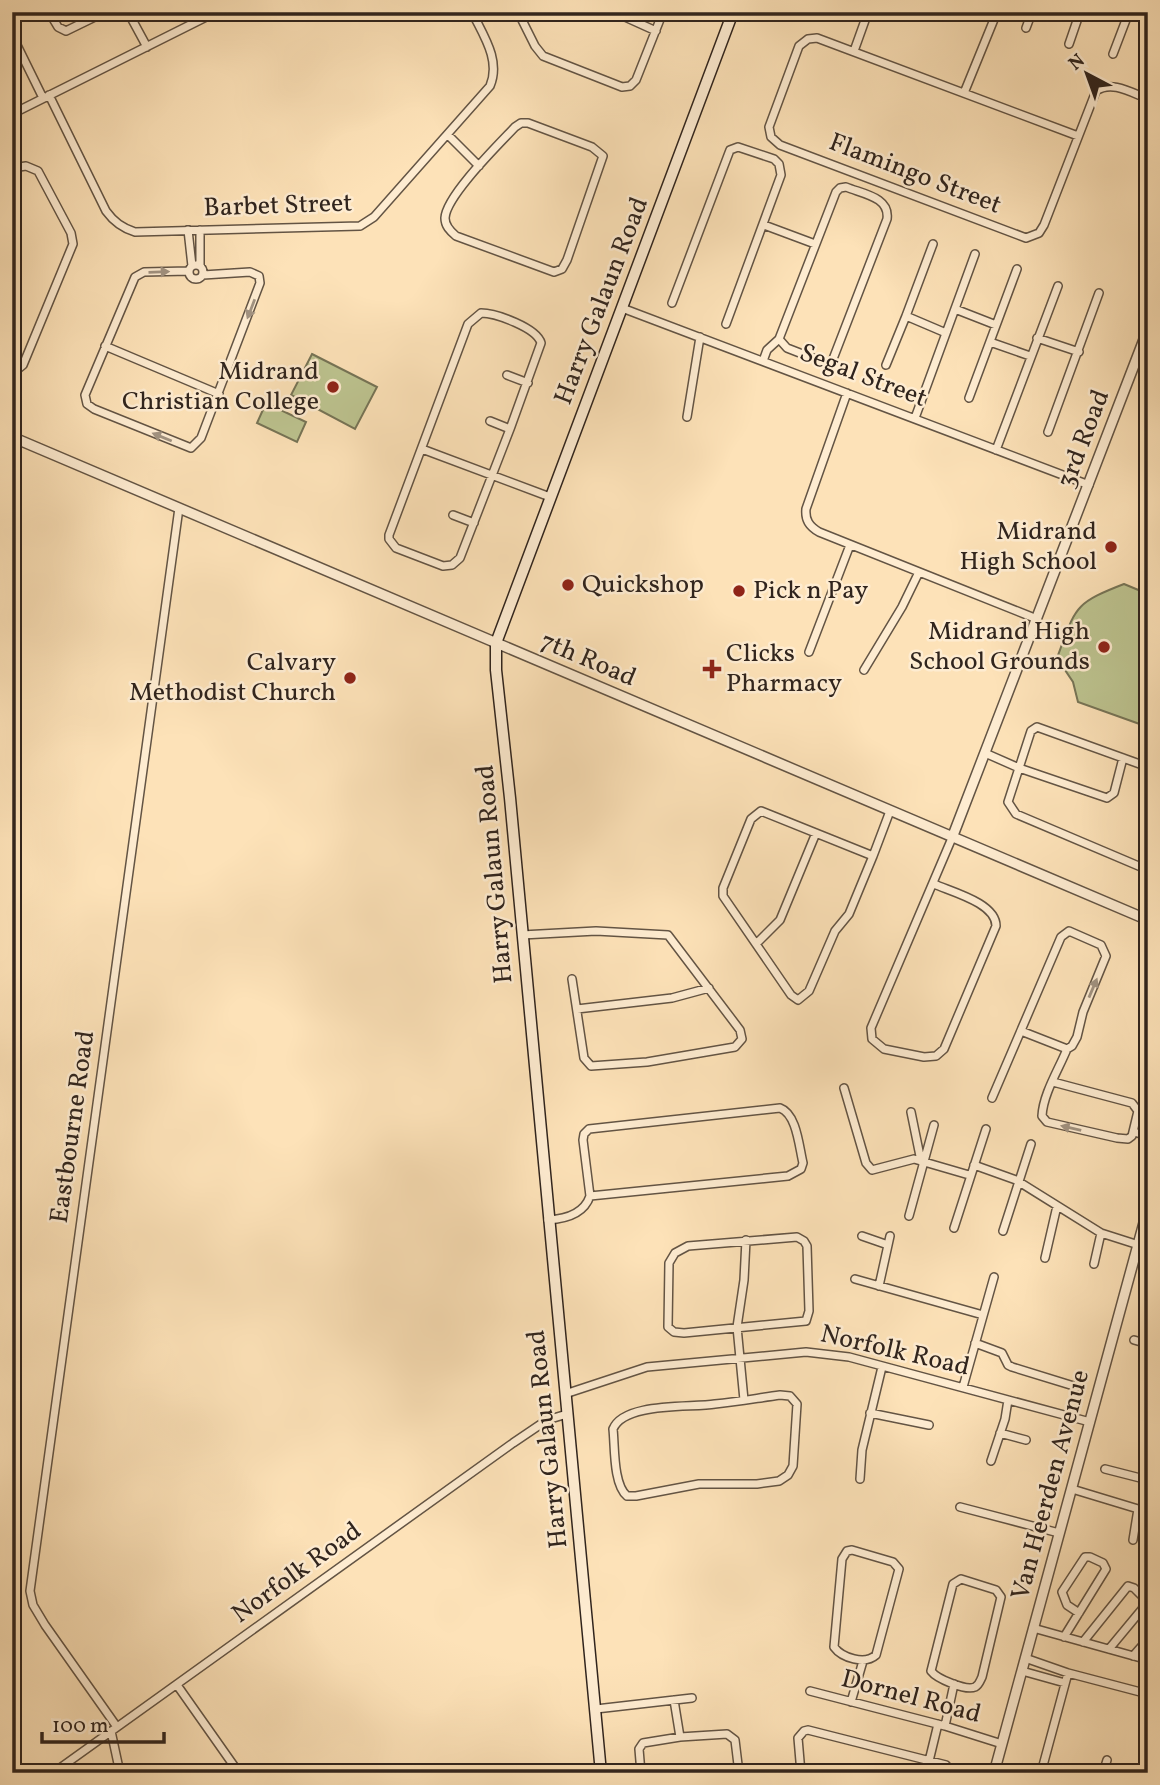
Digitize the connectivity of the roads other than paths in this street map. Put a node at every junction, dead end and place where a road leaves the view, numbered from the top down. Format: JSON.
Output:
{"nodes":[{"id":1,"x":49,"y":12,"type":"edge"},
{"id":2,"x":128,"y":12,"type":"edge"},
{"id":3,"x":216,"y":12,"type":"edge"},
{"id":4,"x":472,"y":12,"type":"edge"},
{"id":5,"x":518,"y":12,"type":"edge"},
{"id":6,"x":614,"y":12,"type":"edge"},
{"id":7,"x":663,"y":12,"type":"edge"},
{"id":8,"x":733,"y":12,"type":"edge"},
{"id":9,"x":868,"y":12,"type":"edge"},
{"id":10,"x":998,"y":12,"type":"edge"},
{"id":11,"x":1032,"y":12,"type":"edge"},
{"id":12,"x":1080,"y":12,"type":"edge"},
{"id":13,"x":1129,"y":12,"type":"edge"},
{"id":14,"x":101,"y":13,"type":"edge"},
{"id":15,"x":1026,"y":28,"type":"dead end"},
{"id":16,"x":656,"y":31,"type":"junction"},
{"id":17,"x":12,"y":35,"type":"edge"},
{"id":18,"x":1069,"y":44,"type":"dead end"},
{"id":19,"x":147,"y":47,"type":"junction"},
{"id":20,"x":854,"y":51,"type":"junction"},
{"id":21,"x":1113,"y":54,"type":"dead end"},
{"id":22,"x":964,"y":93,"type":"junction"},
{"id":23,"x":46,"y":96,"type":"junction"},
{"id":24,"x":1148,"y":99,"type":"edge"},
{"id":25,"x":12,"y":114,"type":"edge"},
{"id":26,"x":448,"y":135,"type":"junction"},
{"id":27,"x":1078,"y":136,"type":"junction"},
{"id":28,"x":479,"y":166,"type":"junction"},
{"id":29,"x":12,"y":168,"type":"edge"},
{"id":30,"x":764,"y":225,"type":"junction"},
{"id":31,"x":188,"y":230,"type":"junction"},
{"id":32,"x":200,"y":230,"type":"junction"},
{"id":33,"x":815,"y":244,"type":"junction"},
{"id":34,"x":933,"y":244,"type":"dead end"},
{"id":35,"x":975,"y":254,"type":"dead end"},
{"id":36,"x":1017,"y":269,"type":"dead end"},
{"id":37,"x":196,"y":270,"type":"junction"},
{"id":38,"x":1058,"y":286,"type":"dead end"},
{"id":39,"x":1100,"y":293,"type":"dead end"},
{"id":40,"x":671,"y":303,"type":"dead end"},
{"id":41,"x":622,"y":308,"type":"junction"},
{"id":42,"x":955,"y":309,"type":"junction"},
{"id":43,"x":905,"y":316,"type":"junction"},
{"id":44,"x":726,"y":324,"type":"dead end"},
{"id":45,"x":996,"y":325,"type":"junction"},
{"id":46,"x":1148,"y":329,"type":"edge"},
{"id":47,"x":946,"y":333,"type":"junction"},
{"id":48,"x":700,"y":337,"type":"junction"},
{"id":49,"x":1037,"y":338,"type":"junction"},
{"id":50,"x":779,"y":339,"type":"junction"},
{"id":51,"x":990,"y":342,"type":"junction"},
{"id":52,"x":105,"y":346,"type":"junction"},
{"id":53,"x":1079,"y":352,"type":"junction"},
{"id":54,"x":1030,"y":356,"type":"junction"},
{"id":55,"x":763,"y":361,"type":"junction"},
{"id":56,"x":886,"y":365,"type":"dead end"},
{"id":57,"x":12,"y":374,"type":"edge"},
{"id":58,"x":506,"y":375,"type":"dead end"},
{"id":59,"x":528,"y":383,"type":"junction"},
{"id":60,"x":847,"y":393,"type":"junction"},
{"id":61,"x":219,"y":394,"type":"junction"},
{"id":62,"x":969,"y":398,"type":"dead end"},
{"id":63,"x":687,"y":417,"type":"dead end"},
{"id":64,"x":915,"y":418,"type":"junction"},
{"id":65,"x":490,"y":421,"type":"dead end"},
{"id":66,"x":510,"y":429,"type":"junction"},
{"id":67,"x":1048,"y":432,"type":"dead end"},
{"id":68,"x":12,"y":437,"type":"edge"},
{"id":69,"x":422,"y":449,"type":"junction"},
{"id":70,"x":996,"y":450,"type":"junction"},
{"id":71,"x":491,"y":476,"type":"junction"},
{"id":72,"x":1089,"y":485,"type":"junction"},
{"id":73,"x":550,"y":497,"type":"junction"},
{"id":74,"x":178,"y":508,"type":"junction"},
{"id":75,"x":453,"y":515,"type":"dead end"},
{"id":76,"x":474,"y":523,"type":"junction"},
{"id":77,"x":850,"y":545,"type":"junction"},
{"id":78,"x":919,"y":572,"type":"junction"},
{"id":79,"x":1037,"y":619,"type":"junction"},
{"id":80,"x":496,"y":643,"type":"junction"},
{"id":81,"x":809,"y":653,"type":"dead end"},
{"id":82,"x":864,"y":670,"type":"dead end"},
{"id":83,"x":985,"y":753,"type":"junction"},
{"id":84,"x":1124,"y":758,"type":"junction"},
{"id":85,"x":1148,"y":767,"type":"edge"},
{"id":86,"x":1019,"y":768,"type":"junction"},
{"id":87,"x":890,"y":811,"type":"junction"},
{"id":88,"x":816,"y":833,"type":"junction"},
{"id":89,"x":952,"y":838,"type":"junction"},
{"id":90,"x":873,"y":856,"type":"junction"},
{"id":91,"x":1148,"y":870,"type":"edge"},
{"id":92,"x":934,"y":884,"type":"junction"},
{"id":93,"x":1148,"y":920,"type":"edge"},
{"id":94,"x":522,"y":934,"type":"junction"},
{"id":95,"x":755,"y":944,"type":"junction"},
{"id":96,"x":572,"y":979,"type":"dead end"},
{"id":97,"x":709,"y":988,"type":"junction"},
{"id":98,"x":577,"y":1009,"type":"junction"},
{"id":99,"x":1021,"y":1031,"type":"junction"},
{"id":100,"x":1067,"y":1049,"type":"junction"},
{"id":101,"x":1053,"y":1082,"type":"junction"},
{"id":102,"x":844,"y":1088,"type":"dead end"},
{"id":103,"x":992,"y":1098,"type":"dead end"},
{"id":104,"x":911,"y":1112,"type":"dead end"},
{"id":105,"x":934,"y":1125,"type":"dead end"},
{"id":106,"x":986,"y":1129,"type":"dead end"},
{"id":107,"x":1134,"y":1132,"type":"junction"},
{"id":108,"x":1148,"y":1136,"type":"edge"},
{"id":109,"x":1031,"y":1144,"type":"dead end"},
{"id":110,"x":922,"y":1162,"type":"junction"},
{"id":111,"x":974,"y":1164,"type":"junction"},
{"id":112,"x":969,"y":1175,"type":"junction"},
{"id":113,"x":1020,"y":1182,"type":"junction"},
{"id":114,"x":590,"y":1196,"type":"junction"},
{"id":115,"x":1057,"y":1206,"type":"junction"},
{"id":116,"x":1148,"y":1208,"type":"edge"},
{"id":117,"x":909,"y":1216,"type":"dead end"},
{"id":118,"x":548,"y":1220,"type":"junction"},
{"id":119,"x":954,"y":1228,"type":"dead end"},
{"id":120,"x":1003,"y":1231,"type":"dead end"},
{"id":121,"x":1101,"y":1233,"type":"junction"},
{"id":122,"x":862,"y":1236,"type":"dead end"},
{"id":123,"x":746,"y":1240,"type":"junction"},
{"id":124,"x":1143,"y":1243,"type":"edge"},
{"id":125,"x":1045,"y":1258,"type":"dead end"},
{"id":126,"x":1094,"y":1264,"type":"dead end"},
{"id":127,"x":994,"y":1277,"type":"dead end"},
{"id":128,"x":855,"y":1279,"type":"dead end"},
{"id":129,"x":879,"y":1286,"type":"junction"},
{"id":130,"x":983,"y":1315,"type":"junction"},
{"id":131,"x":737,"y":1327,"type":"junction"},
{"id":132,"x":1134,"y":1340,"type":"dead end"},
{"id":133,"x":975,"y":1343,"type":"junction"},
{"id":134,"x":1148,"y":1344,"type":"edge"},
{"id":135,"x":739,"y":1359,"type":"junction"},
{"id":136,"x":882,"y":1367,"type":"junction"},
{"id":137,"x":964,"y":1387,"type":"junction"},
{"id":138,"x":1077,"y":1387,"type":"dead end"},
{"id":139,"x":565,"y":1394,"type":"junction"},
{"id":140,"x":744,"y":1400,"type":"junction"},
{"id":141,"x":1008,"y":1401,"type":"junction"},
{"id":142,"x":870,"y":1413,"type":"junction"},
{"id":143,"x":567,"y":1414,"type":"junction"},
{"id":144,"x":1090,"y":1422,"type":"junction"},
{"id":145,"x":929,"y":1425,"type":"dead end"},
{"id":146,"x":1000,"y":1433,"type":"junction"},
{"id":147,"x":1027,"y":1440,"type":"dead end"},
{"id":148,"x":991,"y":1461,"type":"dead end"},
{"id":149,"x":1105,"y":1469,"type":"dead end"},
{"id":150,"x":860,"y":1479,"type":"dead end"},
{"id":151,"x":1148,"y":1480,"type":"edge"},
{"id":152,"x":1072,"y":1489,"type":"junction"},
{"id":153,"x":960,"y":1507,"type":"dead end"},
{"id":154,"x":1138,"y":1509,"type":"junction"},
{"id":155,"x":1148,"y":1512,"type":"edge"},
{"id":156,"x":1059,"y":1533,"type":"junction"},
{"id":157,"x":1133,"y":1540,"type":"dead end"},
{"id":158,"x":1148,"y":1602,"type":"edge"},
{"id":159,"x":1079,"y":1613,"type":"junction"},
{"id":160,"x":1033,"y":1628,"type":"junction"},
{"id":161,"x":1064,"y":1637,"type":"junction"},
{"id":162,"x":1148,"y":1639,"type":"edge"},
{"id":163,"x":1083,"y":1642,"type":"junction"},
{"id":164,"x":1109,"y":1649,"type":"junction"},
{"id":165,"x":1133,"y":1656,"type":"junction"},
{"id":166,"x":1025,"y":1658,"type":"junction"},
{"id":167,"x":1148,"y":1660,"type":"edge"},
{"id":168,"x":863,"y":1661,"type":"junction"},
{"id":169,"x":1022,"y":1671,"type":"junction"},
{"id":170,"x":1068,"y":1673,"type":"junction"},
{"id":171,"x":1065,"y":1683,"type":"junction"},
{"id":172,"x":954,"y":1684,"type":"junction"},
{"id":173,"x":177,"y":1685,"type":"junction"},
{"id":174,"x":810,"y":1690,"type":"dead end"},
{"id":175,"x":1148,"y":1694,"type":"edge"},
{"id":176,"x":692,"y":1698,"type":"dead end"},
{"id":177,"x":674,"y":1700,"type":"junction"},
{"id":178,"x":850,"y":1702,"type":"junction"},
{"id":179,"x":596,"y":1709,"type":"junction"},
{"id":180,"x":941,"y":1725,"type":"junction"},
{"id":181,"x":114,"y":1729,"type":"junction"},
{"id":182,"x":680,"y":1737,"type":"junction"},
{"id":183,"x":1002,"y":1744,"type":"junction"},
{"id":184,"x":1108,"y":1760,"type":"dead end"},
{"id":185,"x":929,"y":1761,"type":"junction"},
{"id":186,"x":53,"y":1773,"type":"edge"},
{"id":187,"x":120,"y":1773,"type":"edge"},
{"id":188,"x":239,"y":1773,"type":"edge"},
{"id":189,"x":601,"y":1773,"type":"edge"},
{"id":190,"x":641,"y":1773,"type":"edge"},
{"id":191,"x":739,"y":1773,"type":"edge"},
{"id":192,"x":801,"y":1773,"type":"edge"},
{"id":193,"x":953,"y":1773,"type":"edge"},
{"id":194,"x":994,"y":1773,"type":"edge"},
{"id":195,"x":1041,"y":1773,"type":"edge"},
{"id":196,"x":1103,"y":1773,"type":"edge"}],
"edges":[{"from":1,"to":14,"type":"street"},
{"from":2,"to":19,"type":"street"},
{"from":3,"to":19,"type":"street"},
{"from":4,"to":26,"type":"street","name":"Barbet Street"},
{"from":5,"to":16,"type":"street"},
{"from":6,"to":16,"type":"street"},
{"from":7,"to":16,"type":"street"},
{"from":8,"to":41,"type":"main road","name":"Harry Galaun Road"},
{"from":9,"to":20,"type":"street"},
{"from":10,"to":22,"type":"street"},
{"from":11,"to":15,"type":"street"},
{"from":12,"to":18,"type":"street"},
{"from":13,"to":21,"type":"street"},
{"from":17,"to":23,"type":"street","name":"Barbet Street"},
{"from":19,"to":23,"type":"street"},
{"from":20,"to":22,"type":"street"},
{"from":20,"to":27,"type":"street","name":"Flamingo Street"},
{"from":22,"to":27,"type":"street"},
{"from":23,"to":25,"type":"street"},
{"from":23,"to":31,"type":"street","name":"Barbet Street"},
{"from":24,"to":27,"type":"street"},
{"from":26,"to":28,"type":"street"},
{"from":26,"to":32,"type":"street","name":"Barbet Street"},
{"from":28,"to":28,"type":"street"},
{"from":29,"to":57,"type":"street"},
{"from":30,"to":33,"type":"street"},
{"from":30,"to":40,"type":"street"},
{"from":30,"to":44,"type":"street"},
{"from":31,"to":32,"type":"street","name":"Barbet Street"},
{"from":31,"to":37,"type":"street"},
{"from":32,"to":37,"type":"street"},
{"from":33,"to":50,"type":"street"},
{"from":33,"to":50,"type":"street"},
{"from":34,"to":43,"type":"street"},
{"from":35,"to":42,"type":"street"},
{"from":36,"to":45,"type":"street"},
{"from":52,"to":37,"type":"street","one_way":true},
{"from":37,"to":61,"type":"street","one_way":true},
{"from":38,"to":49,"type":"street"},
{"from":39,"to":53,"type":"street"},
{"from":41,"to":48,"type":"street","name":"Segal Street"},
{"from":41,"to":73,"type":"main road","name":"Harry Galaun Road"},
{"from":42,"to":45,"type":"street"},
{"from":42,"to":47,"type":"street"},
{"from":43,"to":47,"type":"street"},
{"from":43,"to":56,"type":"street"},
{"from":45,"to":51,"type":"street"},
{"from":46,"to":72,"type":"street","name":"3rd Road"},
{"from":47,"to":64,"type":"street"},
{"from":48,"to":55,"type":"street","name":"Segal Street"},
{"from":48,"to":63,"type":"street"},
{"from":49,"to":53,"type":"street"},
{"from":49,"to":54,"type":"street"},
{"from":50,"to":55,"type":"street"},
{"from":51,"to":54,"type":"street"},
{"from":51,"to":62,"type":"street"},
{"from":52,"to":61,"type":"street"},
{"from":61,"to":52,"type":"street","one_way":true},
{"from":53,"to":67,"type":"street"},
{"from":54,"to":70,"type":"street"},
{"from":55,"to":60,"type":"street","name":"Segal Street"},
{"from":58,"to":59,"type":"street"},
{"from":59,"to":66,"type":"street"},
{"from":59,"to":69,"type":"street"},
{"from":60,"to":64,"type":"street","name":"Segal Street"},
{"from":60,"to":77,"type":"street"},
{"from":64,"to":70,"type":"street","name":"Segal Street"},
{"from":65,"to":66,"type":"street"},
{"from":66,"to":71,"type":"street"},
{"from":68,"to":74,"type":"street","name":"7th Road"},
{"from":69,"to":71,"type":"street"},
{"from":69,"to":76,"type":"street"},
{"from":70,"to":72,"type":"street","name":"Segal Street"},
{"from":71,"to":73,"type":"street"},
{"from":71,"to":76,"type":"street"},
{"from":72,"to":79,"type":"street","name":"3rd Road"},
{"from":73,"to":80,"type":"main road","name":"Harry Galaun Road"},
{"from":74,"to":80,"type":"street","name":"7th Road"},
{"from":74,"to":181,"type":"street","name":"Eastbourne Road"},
{"from":75,"to":76,"type":"street"},
{"from":77,"to":78,"type":"street"},
{"from":77,"to":81,"type":"street"},
{"from":78,"to":79,"type":"street"},
{"from":78,"to":82,"type":"street"},
{"from":79,"to":83,"type":"street","name":"3rd Road"},
{"from":80,"to":87,"type":"street","name":"7th Road"},
{"from":80,"to":94,"type":"main road","name":"Harry Galaun Road"},
{"from":83,"to":86,"type":"street"},
{"from":83,"to":89,"type":"street","name":"3rd Road"},
{"from":84,"to":85,"type":"street"},
{"from":84,"to":86,"type":"street"},
{"from":84,"to":86,"type":"street"},
{"from":86,"to":91,"type":"street"},
{"from":87,"to":89,"type":"street","name":"7th Road"},
{"from":87,"to":90,"type":"street"},
{"from":88,"to":90,"type":"street"},
{"from":88,"to":95,"type":"street"},
{"from":88,"to":95,"type":"street"},
{"from":89,"to":92,"type":"street"},
{"from":89,"to":93,"type":"street","name":"7th Road"},
{"from":90,"to":95,"type":"street"},
{"from":92,"to":92,"type":"street"},
{"from":94,"to":97,"type":"street"},
{"from":94,"to":118,"type":"main road","name":"Harry Galaun Road"},
{"from":96,"to":98,"type":"street"},
{"from":97,"to":98,"type":"street"},
{"from":97,"to":98,"type":"street"},
{"from":99,"to":100,"type":"street"},
{"from":100,"to":99,"type":"street","one_way":true},
{"from":99,"to":103,"type":"street"},
{"from":100,"to":101,"type":"street"},
{"from":101,"to":107,"type":"street"},
{"from":107,"to":101,"type":"street","one_way":true},
{"from":102,"to":110,"type":"street"},
{"from":104,"to":110,"type":"street"},
{"from":105,"to":110,"type":"street"},
{"from":106,"to":111,"type":"street"},
{"from":107,"to":108,"type":"street"},
{"from":109,"to":113,"type":"street"},
{"from":110,"to":112,"type":"street"},
{"from":110,"to":117,"type":"street"},
{"from":111,"to":112,"type":"street"},
{"from":111,"to":113,"type":"street"},
{"from":112,"to":119,"type":"street"},
{"from":113,"to":115,"type":"street"},
{"from":113,"to":120,"type":"street"},
{"from":114,"to":114,"type":"street"},
{"from":114,"to":118,"type":"street"},
{"from":115,"to":121,"type":"street"},
{"from":115,"to":125,"type":"street"},
{"from":116,"to":124,"type":"street","name":"Van Heerden Avenue"},
{"from":118,"to":139,"type":"main road","name":"Harry Galaun Road"},
{"from":121,"to":124,"type":"street"},
{"from":121,"to":126,"type":"street"},
{"from":122,"to":129,"type":"street"},
{"from":123,"to":131,"type":"street"},
{"from":123,"to":131,"type":"street"},
{"from":123,"to":131,"type":"street"},
{"from":124,"to":144,"type":"street","name":"Van Heerden Avenue"},
{"from":127,"to":130,"type":"street"},
{"from":128,"to":129,"type":"street"},
{"from":129,"to":130,"type":"street"},
{"from":130,"to":133,"type":"street"},
{"from":131,"to":135,"type":"street"},
{"from":132,"to":134,"type":"street"},
{"from":133,"to":137,"type":"street"},
{"from":133,"to":138,"type":"street"},
{"from":135,"to":136,"type":"street","name":"Norfolk Road"},
{"from":135,"to":139,"type":"street","name":"Norfolk Road"},
{"from":135,"to":140,"type":"street"},
{"from":136,"to":137,"type":"street","name":"Norfolk Road"},
{"from":136,"to":142,"type":"street"},
{"from":137,"to":141,"type":"street","name":"Norfolk Road"},
{"from":139,"to":143,"type":"main road","name":"Harry Galaun Road"},
{"from":140,"to":140,"type":"street"},
{"from":141,"to":144,"type":"street","name":"Norfolk Road"},
{"from":141,"to":146,"type":"street"},
{"from":142,"to":145,"type":"street"},
{"from":142,"to":150,"type":"street"},
{"from":143,"to":173,"type":"street","name":"Norfolk Road"},
{"from":143,"to":179,"type":"main road","name":"Harry Galaun Road"},
{"from":144,"to":152,"type":"street","name":"Van Heerden Avenue"},
{"from":146,"to":147,"type":"street"},
{"from":146,"to":148,"type":"street"},
{"from":149,"to":151,"type":"street"},
{"from":152,"to":154,"type":"street"},
{"from":152,"to":156,"type":"street","name":"Van Heerden Avenue"},
{"from":153,"to":156,"type":"street"},
{"from":154,"to":155,"type":"street"},
{"from":154,"to":157,"type":"street"},
{"from":156,"to":160,"type":"street","name":"Van Heerden Avenue"},
{"from":158,"to":163,"type":"street"},
{"from":158,"to":164,"type":"street"},
{"from":159,"to":159,"type":"street"},
{"from":159,"to":161,"type":"street"},
{"from":160,"to":161,"type":"street"},
{"from":160,"to":166,"type":"street","name":"Van Heerden Avenue"},
{"from":161,"to":163,"type":"street"},
{"from":162,"to":165,"type":"street"},
{"from":163,"to":164,"type":"street"},
{"from":164,"to":165,"type":"street"},
{"from":165,"to":167,"type":"street"},
{"from":166,"to":169,"type":"street","name":"Van Heerden Avenue"},
{"from":166,"to":170,"type":"street"},
{"from":168,"to":168,"type":"street"},
{"from":168,"to":178,"type":"street"},
{"from":169,"to":171,"type":"street"},
{"from":169,"to":183,"type":"street","name":"Van Heerden Avenue"},
{"from":170,"to":171,"type":"street"},
{"from":170,"to":175,"type":"street"},
{"from":171,"to":195,"type":"street"},
{"from":172,"to":172,"type":"street"},
{"from":172,"to":180,"type":"street"},
{"from":173,"to":181,"type":"street","name":"Norfolk Road"},
{"from":173,"to":188,"type":"street"},
{"from":174,"to":178,"type":"street","name":"Dornel Road"},
{"from":176,"to":177,"type":"street"},
{"from":177,"to":179,"type":"street"},
{"from":177,"to":182,"type":"street"},
{"from":178,"to":180,"type":"street","name":"Dornel Road"},
{"from":179,"to":189,"type":"main road","name":"Harry Galaun Road"},
{"from":180,"to":183,"type":"street","name":"Dornel Road"},
{"from":180,"to":185,"type":"street"},
{"from":181,"to":186,"type":"street","name":"Norfolk Road"},
{"from":181,"to":187,"type":"street"},
{"from":182,"to":190,"type":"street"},
{"from":182,"to":191,"type":"street"},
{"from":183,"to":194,"type":"street","name":"Van Heerden Avenue"},
{"from":184,"to":196,"type":"street"},
{"from":185,"to":192,"type":"street"},
{"from":185,"to":193,"type":"street"}]}
